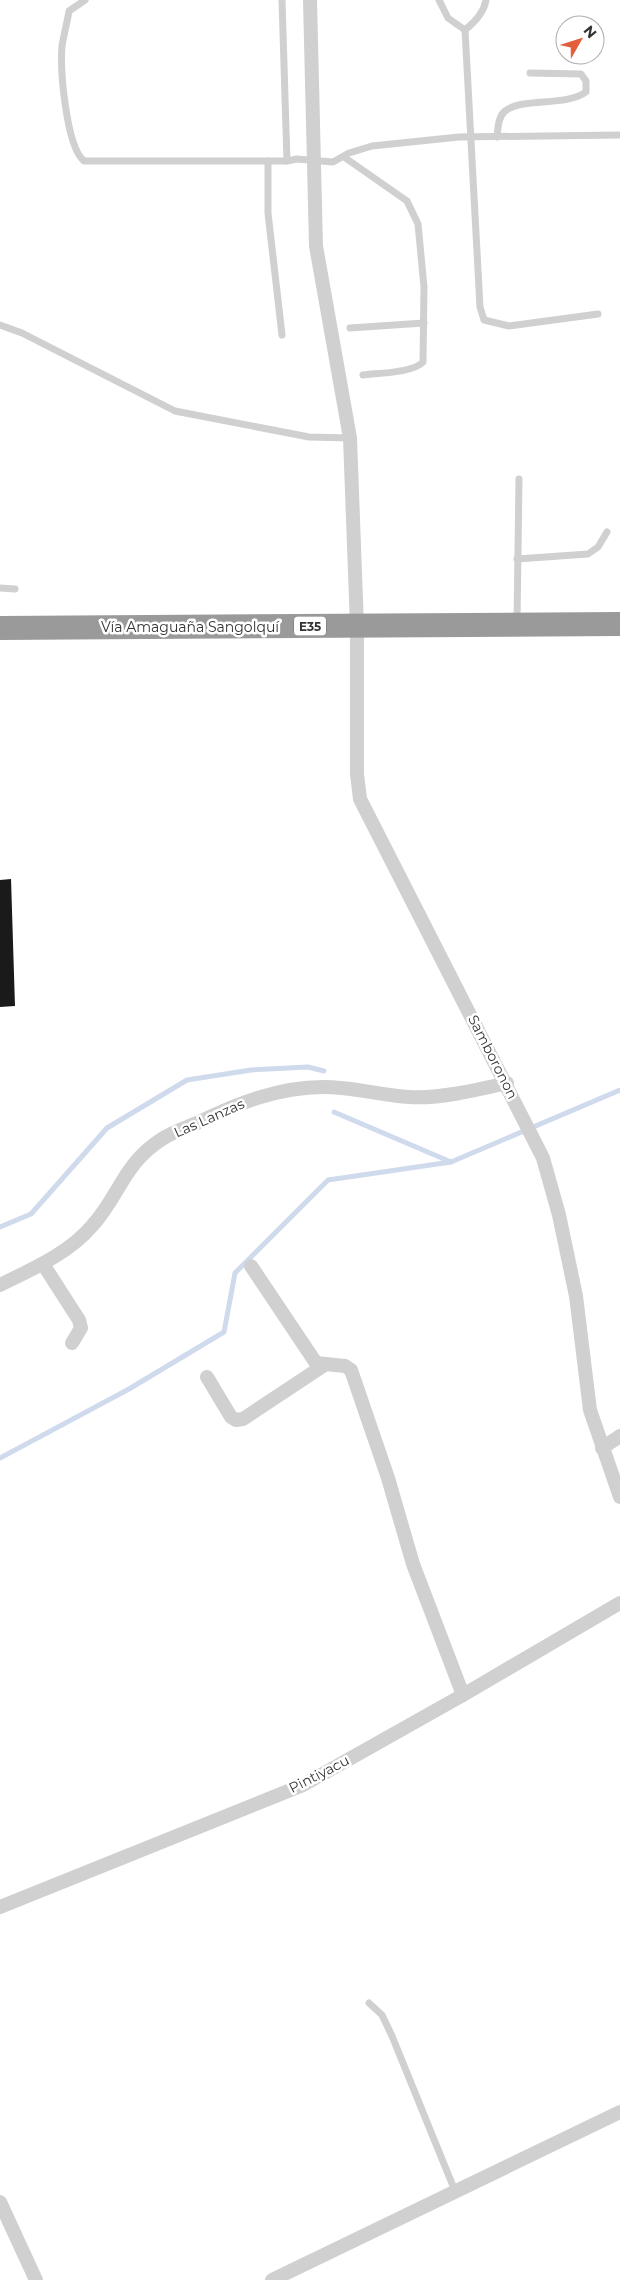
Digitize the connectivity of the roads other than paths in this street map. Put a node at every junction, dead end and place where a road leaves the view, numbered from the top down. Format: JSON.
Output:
{"nodes":[{"id":1,"x":85,"y":0,"type":"edge"},
{"id":2,"x":282,"y":0,"type":"edge"},
{"id":3,"x":310,"y":0,"type":"edge"},
{"id":4,"x":440,"y":0,"type":"edge"},
{"id":5,"x":486,"y":0,"type":"edge"},
{"id":6,"x":465,"y":30,"type":"junction"},
{"id":7,"x":530,"y":73,"type":"dead end"},
{"id":8,"x":620,"y":135,"type":"edge"},
{"id":9,"x":471,"y":137,"type":"junction"},
{"id":10,"x":496,"y":137,"type":"junction"},
{"id":11,"x":344,"y":157,"type":"junction"},
{"id":12,"x":268,"y":161,"type":"junction"},
{"id":13,"x":287,"y":161,"type":"junction"},
{"id":14,"x":314,"y":161,"type":"junction"},
{"id":15,"x":598,"y":314,"type":"dead end"},
{"id":16,"x":424,"y":323,"type":"junction"},
{"id":17,"x":0,"y":325,"type":"edge"},
{"id":18,"x":350,"y":328,"type":"dead end"},
{"id":19,"x":282,"y":335,"type":"dead end"},
{"id":20,"x":363,"y":375,"type":"dead end"},
{"id":21,"x":350,"y":438,"type":"junction"},
{"id":22,"x":518,"y":479,"type":"dead end"},
{"id":23,"x":607,"y":532,"type":"dead end"},
{"id":24,"x":517,"y":560,"type":"junction"},
{"id":25,"x":0,"y":588,"type":"edge"},
{"id":26,"x":15,"y":589,"type":"dead end"},
{"id":27,"x":619,"y":623,"type":"edge"},
{"id":28,"x":517,"y":625,"type":"junction"},
{"id":29,"x":357,"y":626,"type":"junction"},
{"id":30,"x":0,"y":628,"type":"edge"},
{"id":31,"x":507,"y":1083,"type":"junction"},
{"id":32,"x":43,"y":1264,"type":"junction"},
{"id":33,"x":251,"y":1266,"type":"dead end"},
{"id":34,"x":0,"y":1284,"type":"edge"},
{"id":35,"x":72,"y":1343,"type":"dead end"},
{"id":36,"x":326,"y":1364,"type":"junction"},
{"id":37,"x":206,"y":1377,"type":"dead end"},
{"id":38,"x":620,"y":1436,"type":"edge"},
{"id":39,"x":602,"y":1448,"type":"junction"},
{"id":40,"x":620,"y":1497,"type":"edge"},
{"id":41,"x":620,"y":1603,"type":"edge"},
{"id":42,"x":464,"y":1695,"type":"junction"},
{"id":43,"x":0,"y":1907,"type":"edge"},
{"id":44,"x":369,"y":2003,"type":"dead end"},
{"id":45,"x":620,"y":2112,"type":"edge"},
{"id":46,"x":456,"y":2191,"type":"junction"},
{"id":47,"x":0,"y":2202,"type":"edge"},
{"id":48,"x":36,"y":2280,"type":"edge"},
{"id":49,"x":272,"y":2280,"type":"edge"}],
"edges":[{"from":1,"to":12,"type":"lane"},
{"from":2,"to":13,"type":"lane"},
{"from":3,"to":14,"type":"street","name":"Samboronon"},
{"from":4,"to":6,"type":"lane"},
{"from":5,"to":6,"type":"lane"},
{"from":6,"to":9,"type":"lane"},
{"from":7,"to":10,"type":"lane"},
{"from":8,"to":10,"type":"lane"},
{"from":9,"to":10,"type":"lane"},
{"from":9,"to":11,"type":"lane"},
{"from":9,"to":15,"type":"lane"},
{"from":11,"to":14,"type":"lane"},
{"from":11,"to":16,"type":"lane"},
{"from":12,"to":13,"type":"lane"},
{"from":12,"to":19,"type":"lane"},
{"from":13,"to":14,"type":"lane"},
{"from":14,"to":21,"type":"street","name":"Samboronon"},
{"from":16,"to":18,"type":"lane"},
{"from":16,"to":20,"type":"lane"},
{"from":17,"to":21,"type":"lane"},
{"from":21,"to":29,"type":"street","name":"Samboronon"},
{"from":22,"to":24,"type":"lane"},
{"from":23,"to":24,"type":"lane"},
{"from":24,"to":28,"type":"lane"},
{"from":25,"to":26,"type":"lane"},
{"from":27,"to":28,"type":"highway","name":"Vía Amaguaña Sangolquí","number":"E35"},
{"from":28,"to":29,"type":"highway","name":"Vía Amaguaña Sangolquí","number":"E35"},
{"from":29,"to":30,"type":"highway","name":"Vía Amaguaña Sangolquí","number":"E35"},
{"from":29,"to":31,"type":"street","name":"Samboronon"},
{"from":31,"to":32,"type":"street","name":"Las Lanzas"},
{"from":31,"to":39,"type":"street","name":"Samboronon"},
{"from":32,"to":34,"type":"street","name":"Las Lanzas"},
{"from":32,"to":35,"type":"street"},
{"from":33,"to":36,"type":"street"},
{"from":36,"to":37,"type":"street"},
{"from":36,"to":42,"type":"street"},
{"from":38,"to":39,"type":"street"},
{"from":39,"to":40,"type":"street","name":"Samboronon"},
{"from":41,"to":42,"type":"street","name":"Pintiyacu"},
{"from":42,"to":43,"type":"street","name":"Pintiyacu"},
{"from":44,"to":46,"type":"lane"},
{"from":45,"to":46,"type":"street"},
{"from":46,"to":49,"type":"street"},
{"from":47,"to":48,"type":"street"}]}
